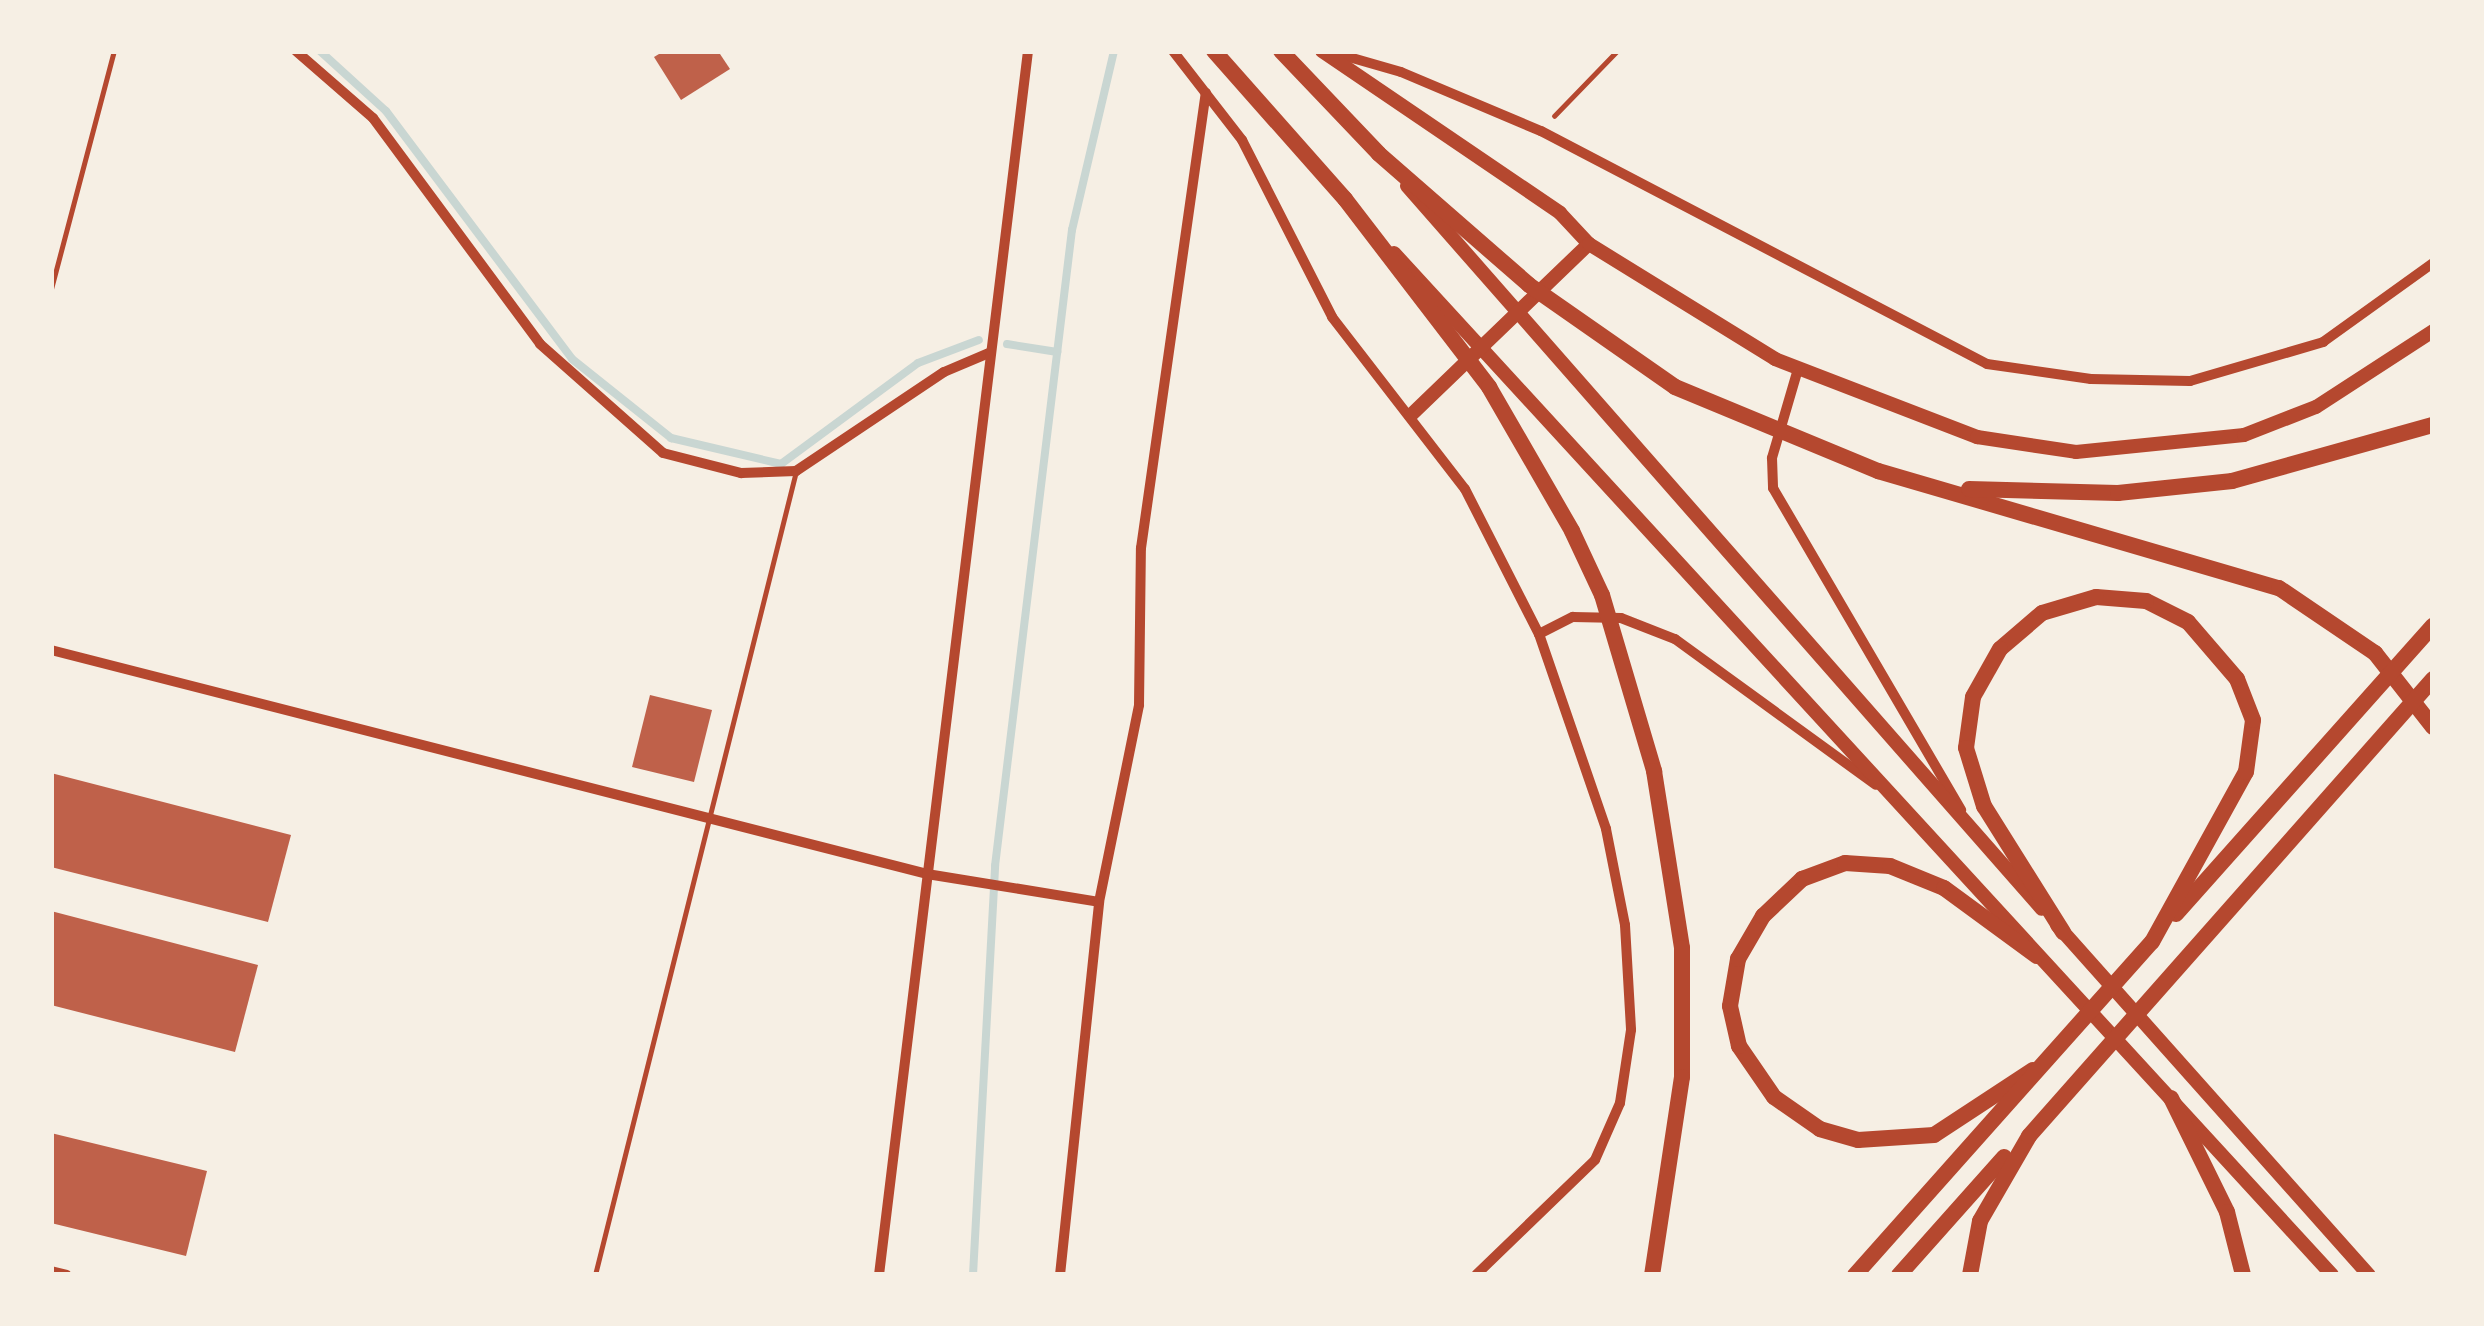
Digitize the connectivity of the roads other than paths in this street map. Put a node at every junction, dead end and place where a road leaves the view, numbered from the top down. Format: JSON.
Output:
{"nodes":[{"id":1,"x":114,"y":51,"type":"edge"},
{"id":2,"x":296,"y":51,"type":"edge"},
{"id":3,"x":1028,"y":51,"type":"edge"},
{"id":4,"x":1173,"y":51,"type":"edge"},
{"id":5,"x":1214,"y":51,"type":"edge"},
{"id":6,"x":1281,"y":51,"type":"edge"},
{"id":7,"x":1325,"y":51,"type":"edge"},
{"id":8,"x":1366,"y":51,"type":"edge"},
{"id":9,"x":1401,"y":72,"type":"junction"},
{"id":10,"x":1205,"y":93,"type":"junction"},
{"id":11,"x":1379,"y":154,"type":"junction"},
{"id":12,"x":1345,"y":199,"type":"junction"},
{"id":13,"x":1589,"y":244,"type":"junction"},
{"id":14,"x":2433,"y":263,"type":"edge"},
{"id":15,"x":51,"y":290,"type":"edge"},
{"id":16,"x":2433,"y":331,"type":"edge"},
{"id":17,"x":989,"y":353,"type":"junction"},
{"id":18,"x":1798,"y":369,"type":"junction"},
{"id":19,"x":1411,"y":415,"type":"junction"},
{"id":20,"x":2433,"y":425,"type":"edge"},
{"id":21,"x":796,"y":471,"type":"junction"},
{"id":22,"x":1878,"y":471,"type":"junction"},
{"id":23,"x":2433,"y":626,"type":"edge"},
{"id":24,"x":1539,"y":634,"type":"junction"},
{"id":25,"x":51,"y":650,"type":"edge"},
{"id":26,"x":2433,"y":679,"type":"edge"},
{"id":27,"x":2433,"y":727,"type":"edge"},
{"id":28,"x":1897,"y":800,"type":"junction"},
{"id":29,"x":712,"y":820,"type":"junction"},
{"id":30,"x":1971,"y":829,"type":"junction"},
{"id":31,"x":934,"y":875,"type":"junction"},
{"id":32,"x":1099,"y":902,"type":"junction"},
{"id":33,"x":2063,"y":932,"type":"junction"},
{"id":34,"x":2152,"y":942,"type":"junction"},
{"id":35,"x":2037,"y":956,"type":"junction"},
{"id":36,"x":2044,"y":1063,"type":"junction"},
{"id":37,"x":2069,"y":1085,"type":"junction"},
{"id":38,"x":2171,"y":1098,"type":"junction"},
{"id":39,"x":51,"y":1271,"type":"edge"},
{"id":40,"x":67,"y":1275,"type":"edge"},
{"id":41,"x":595,"y":1275,"type":"edge"},
{"id":42,"x":879,"y":1275,"type":"edge"},
{"id":43,"x":1060,"y":1275,"type":"edge"},
{"id":44,"x":1476,"y":1275,"type":"edge"},
{"id":45,"x":1652,"y":1275,"type":"edge"},
{"id":46,"x":1855,"y":1275,"type":"edge"},
{"id":47,"x":1899,"y":1275,"type":"edge"},
{"id":48,"x":1970,"y":1275,"type":"edge"},
{"id":49,"x":2243,"y":1275,"type":"edge"},
{"id":50,"x":2332,"y":1275,"type":"edge"},
{"id":51,"x":2369,"y":1275,"type":"edge"}],
"edges":[{"from":1,"to":15,"type":"lane"},
{"from":2,"to":21,"type":"street"},
{"from":3,"to":17,"type":"street"},
{"from":4,"to":10,"type":"street"},
{"from":5,"to":12,"type":"main road"},
{"from":6,"to":11,"type":"main road"},
{"from":7,"to":9,"type":"street"},
{"from":7,"to":13,"type":"street"},
{"from":8,"to":9,"type":"street"},
{"from":9,"to":14,"type":"street"},
{"from":10,"to":19,"type":"street"},
{"from":10,"to":32,"type":"street"},
{"from":11,"to":22,"type":"main road"},
{"from":11,"to":30,"type":"street"},
{"from":12,"to":28,"type":"street"},
{"from":12,"to":45,"type":"main road"},
{"from":13,"to":18,"type":"street"},
{"from":13,"to":19,"type":"street"},
{"from":16,"to":18,"type":"street"},
{"from":17,"to":21,"type":"street"},
{"from":17,"to":31,"type":"street"},
{"from":18,"to":30,"type":"street"},
{"from":19,"to":24,"type":"street"},
{"from":20,"to":22,"type":"main road"},
{"from":21,"to":29,"type":"lane"},
{"from":22,"to":27,"type":"main road"},
{"from":23,"to":34,"type":"main road"},
{"from":24,"to":28,"type":"street"},
{"from":24,"to":44,"type":"street"},
{"from":25,"to":29,"type":"street"},
{"from":26,"to":37,"type":"main road"},
{"from":28,"to":35,"type":"street"},
{"from":29,"to":31,"type":"street"},
{"from":29,"to":41,"type":"lane"},
{"from":30,"to":33,"type":"street"},
{"from":31,"to":32,"type":"street"},
{"from":31,"to":42,"type":"street"},
{"from":32,"to":43,"type":"street"},
{"from":33,"to":34,"type":"main road"},
{"from":33,"to":51,"type":"street"},
{"from":34,"to":36,"type":"main road"},
{"from":35,"to":36,"type":"main road"},
{"from":35,"to":38,"type":"street"},
{"from":36,"to":46,"type":"main road"},
{"from":37,"to":47,"type":"main road"},
{"from":37,"to":48,"type":"main road"},
{"from":38,"to":49,"type":"main road"},
{"from":38,"to":50,"type":"street"},
{"from":39,"to":40,"type":"street"}]}
